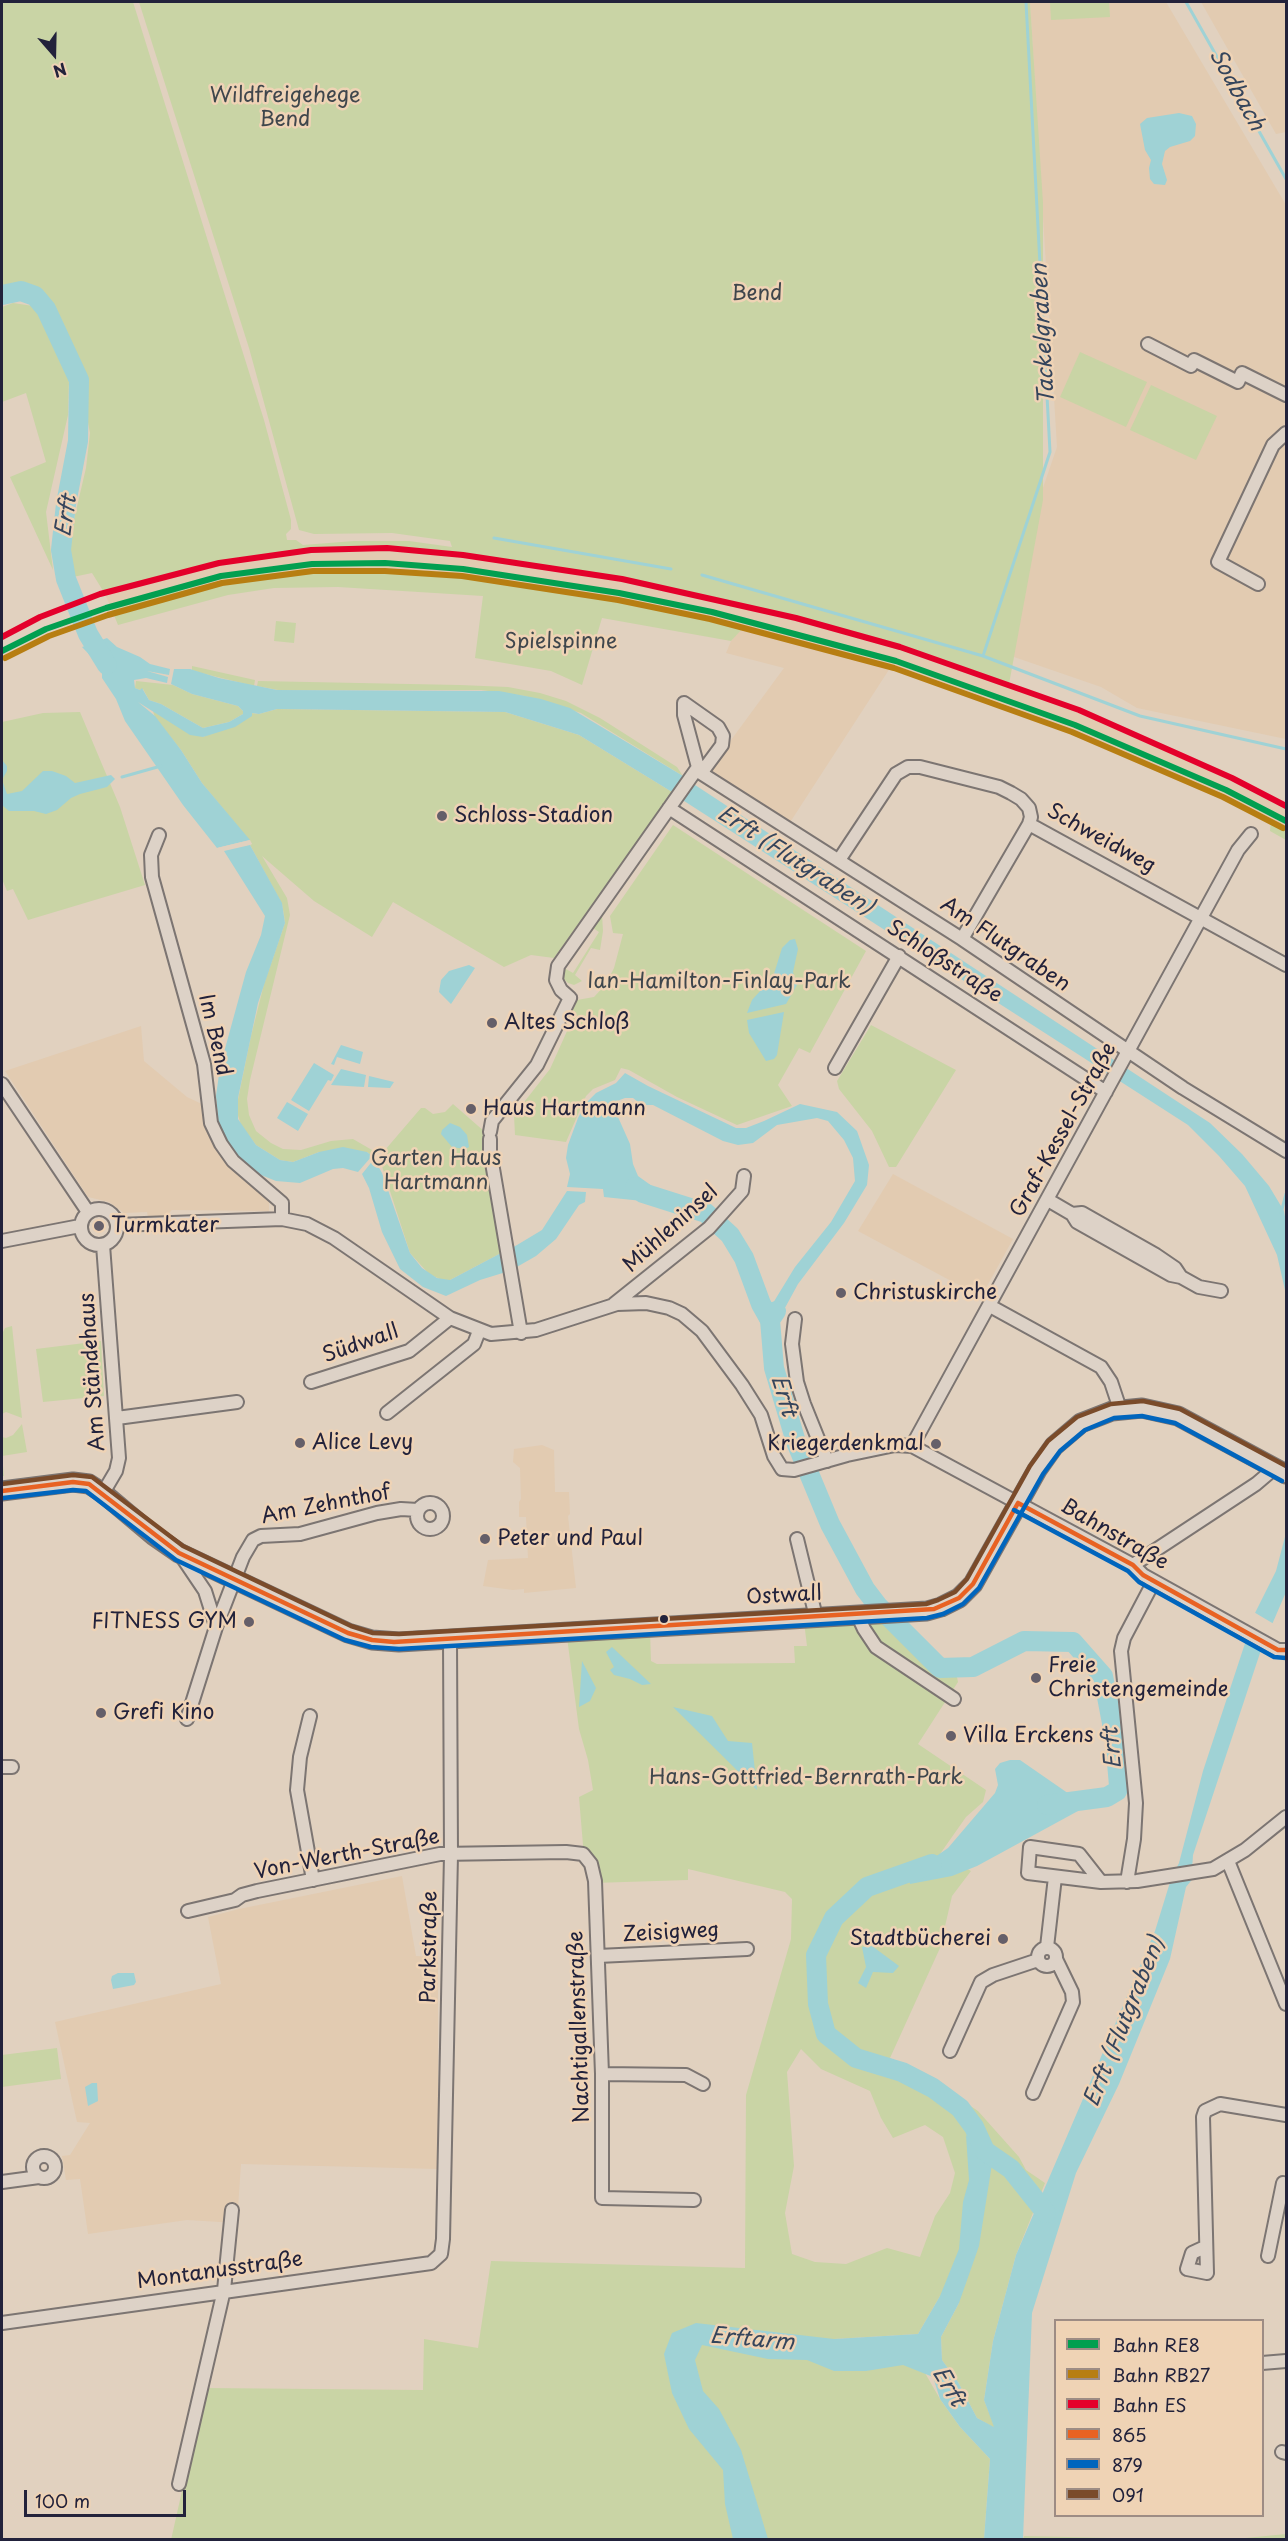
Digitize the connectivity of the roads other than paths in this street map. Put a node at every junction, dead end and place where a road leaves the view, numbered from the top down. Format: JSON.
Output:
{"nodes":[{"id":1,"x":1148,"y":344,"type":"dead end"},
{"id":2,"x":1287,"y":395,"type":"edge"},
{"id":3,"x":1287,"y":433,"type":"edge"},
{"id":4,"x":1258,"y":584,"type":"dead end"},
{"id":5,"x":700,"y":772,"type":"junction"},
{"id":6,"x":669,"y":807,"type":"junction"},
{"id":7,"x":1029,"y":824,"type":"junction"},
{"id":8,"x":1251,"y":834,"type":"dead end"},
{"id":9,"x":159,"y":835,"type":"dead end"},
{"id":10,"x":839,"y":860,"type":"junction"},
{"id":11,"x":1202,"y":918,"type":"junction"},
{"id":12,"x":962,"y":939,"type":"junction"},
{"id":13,"x":899,"y":956,"type":"junction"},
{"id":14,"x":1287,"y":965,"type":"edge"},
{"id":15,"x":1126,"y":1057,"type":"junction"},
{"id":16,"x":836,"y":1068,"type":"dead end"},
{"id":17,"x":2,"y":1084,"type":"edge"},
{"id":18,"x":1106,"y":1092,"type":"junction"},
{"id":19,"x":1286,"y":1151,"type":"edge"},
{"id":20,"x":744,"y":1176,"type":"dead end"},
{"id":21,"x":1048,"y":1200,"type":"junction"},
{"id":22,"x":88,"y":1212,"type":"junction"},
{"id":23,"x":282,"y":1219,"type":"junction"},
{"id":24,"x":117,"y":1225,"type":"junction"},
{"id":25,"x":80,"y":1226,"type":"junction"},
{"id":26,"x":2,"y":1240,"type":"edge"},
{"id":27,"x":103,"y":1245,"type":"junction"},
{"id":28,"x":1221,"y":1291,"type":"dead end"},
{"id":29,"x":613,"y":1305,"type":"junction"},
{"id":30,"x":990,"y":1306,"type":"junction"},
{"id":31,"x":450,"y":1318,"type":"junction"},
{"id":32,"x":795,"y":1319,"type":"dead end"},
{"id":33,"x":479,"y":1330,"type":"junction"},
{"id":34,"x":521,"y":1333,"type":"junction"},
{"id":35,"x":311,"y":1382,"type":"dead end"},
{"id":36,"x":237,"y":1402,"type":"dead end"},
{"id":37,"x":1120,"y":1409,"type":"junction"},
{"id":38,"x":387,"y":1413,"type":"dead end"},
{"id":39,"x":117,"y":1418,"type":"junction"},
{"id":40,"x":912,"y":1446,"type":"junction"},
{"id":41,"x":824,"y":1462,"type":"junction"},
{"id":42,"x":1281,"y":1471,"type":"edge"},
{"id":43,"x":2,"y":1491,"type":"edge"},
{"id":44,"x":103,"y":1493,"type":"junction"},
{"id":45,"x":1018,"y":1503,"type":"junction"},
{"id":46,"x":418,"y":1510,"type":"dead end"},
{"id":47,"x":797,"y":1539,"type":"dead end"},
{"id":48,"x":179,"y":1553,"type":"junction"},
{"id":49,"x":1133,"y":1565,"type":"junction"},
{"id":50,"x":234,"y":1580,"type":"junction"},
{"id":51,"x":1154,"y":1581,"type":"junction"},
{"id":52,"x":865,"y":1614,"type":"junction"},
{"id":53,"x":816,"y":1617,"type":"junction"},
{"id":54,"x":216,"y":1627,"type":"junction"},
{"id":55,"x":450,"y":1640,"type":"junction"},
{"id":56,"x":1287,"y":1650,"type":"edge"},
{"id":57,"x":954,"y":1699,"type":"dead end"},
{"id":58,"x":310,"y":1716,"type":"dead end"},
{"id":59,"x":187,"y":1719,"type":"dead end"},
{"id":60,"x":1287,"y":1817,"type":"edge"},
{"id":61,"x":451,"y":1855,"type":"junction"},
{"id":62,"x":587,"y":1857,"type":"joint"},
{"id":63,"x":1228,"y":1861,"type":"junction"},
{"id":64,"x":1055,"y":1876,"type":"junction"},
{"id":65,"x":313,"y":1880,"type":"junction"},
{"id":66,"x":1101,"y":1882,"type":"junction"},
{"id":67,"x":1127,"y":1882,"type":"junction"},
{"id":68,"x":188,"y":1911,"type":"dead end"},
{"id":69,"x":1047,"y":1947,"type":"junction"},
{"id":70,"x":747,"y":1949,"type":"dead end"},
{"id":71,"x":598,"y":1956,"type":"junction"},
{"id":72,"x":1056,"y":1959,"type":"junction"},
{"id":73,"x":1038,"y":1960,"type":"junction"},
{"id":74,"x":1287,"y":2004,"type":"edge"},
{"id":75,"x":950,"y":2051,"type":"dead end"},
{"id":76,"x":602,"y":2074,"type":"junction"},
{"id":77,"x":703,"y":2084,"type":"dead end"},
{"id":78,"x":1033,"y":2093,"type":"dead end"},
{"id":79,"x":1287,"y":2115,"type":"edge"},
{"id":80,"x":1287,"y":2169,"type":"edge"},
{"id":81,"x":39,"y":2176,"type":"dead end"},
{"id":82,"x":2,"y":2182,"type":"edge"},
{"id":83,"x":1285,"y":2183,"type":"edge"},
{"id":84,"x":694,"y":2200,"type":"dead end"},
{"id":85,"x":232,"y":2210,"type":"dead end"},
{"id":86,"x":1205,"y":2247,"type":"dead end"},
{"id":87,"x":441,"y":2254,"type":"joint"},
{"id":88,"x":1268,"y":2256,"type":"dead end"},
{"id":89,"x":224,"y":2290,"type":"junction"},
{"id":90,"x":2,"y":2323,"type":"edge"},
{"id":91,"x":1287,"y":2361,"type":"edge"},
{"id":92,"x":1264,"y":2363,"type":"edge"},
{"id":93,"x":179,"y":2484,"type":"dead end"}],
"edges":[{"from":1,"to":2,"type":"street"},
{"from":3,"to":4,"type":"street"},
{"from":5,"to":5,"type":"street"},
{"from":5,"to":6,"type":"street"},
{"from":5,"to":10,"type":"street","name":"Am Flutgraben"},
{"from":6,"to":13,"type":"street","name":"Schloßstraße"},
{"from":6,"to":34,"type":"street"},
{"from":7,"to":10,"type":"street","name":"Schweidweg"},
{"from":7,"to":11,"type":"street","name":"Schweidweg"},
{"from":7,"to":12,"type":"street"},
{"from":8,"to":11,"type":"street","name":"Graf-Kessel-Straße"},
{"from":9,"to":23,"type":"street","name":"Im Bend"},
{"from":10,"to":12,"type":"street","name":"Am Flutgraben"},
{"from":11,"to":14,"type":"street","name":"Schweidweg"},
{"from":11,"to":15,"type":"street","name":"Graf-Kessel-Straße"},
{"from":12,"to":15,"type":"street","name":"Am Flutgraben"},
{"from":13,"to":16,"type":"street"},
{"from":13,"to":18,"type":"street","name":"Schloßstraße"},
{"from":15,"to":18,"type":"street","name":"Graf-Kessel-Straße"},
{"from":15,"to":19,"type":"street","name":"Am Flutgraben"},
{"from":17,"to":22,"type":"street"},
{"from":18,"to":21,"type":"street","name":"Graf-Kessel-Straße"},
{"from":20,"to":29,"type":"street","name":"Mühleninsel"},
{"from":21,"to":28,"type":"street"},
{"from":21,"to":30,"type":"street","name":"Graf-Kessel-Straße"},
{"from":22,"to":24,"type":"street"},
{"from":22,"to":25,"type":"street"},
{"from":23,"to":24,"type":"street"},
{"from":23,"to":31,"type":"street"},
{"from":24,"to":27,"type":"street"},
{"from":25,"to":26,"type":"street"},
{"from":25,"to":27,"type":"street"},
{"from":27,"to":39,"type":"street","name":"Am Ständehaus"},
{"from":29,"to":34,"type":"street"},
{"from":29,"to":41,"type":"street"},
{"from":30,"to":37,"type":"street"},
{"from":30,"to":40,"type":"street","name":"Graf-Kessel-Straße"},
{"from":31,"to":33,"type":"street"},
{"from":31,"to":35,"type":"street","name":"Südwall"},
{"from":32,"to":41,"type":"street"},
{"from":33,"to":34,"type":"street"},
{"from":33,"to":38,"type":"street"},
{"from":36,"to":39,"type":"street"},
{"from":37,"to":42,"type":"main road","name":"Ostwall"},
{"from":37,"to":45,"type":"main road","name":"Ostwall"},
{"from":39,"to":44,"type":"street","name":"Am Ständehaus"},
{"from":40,"to":41,"type":"street"},
{"from":40,"to":45,"type":"street","name":"Bahnstraße"},
{"from":42,"to":49,"type":"street"},
{"from":43,"to":44,"type":"main road","name":"Ostwall"},
{"from":44,"to":48,"type":"main road","name":"Ostwall"},
{"from":45,"to":49,"type":"street","name":"Bahnstraße"},
{"from":45,"to":52,"type":"main road","name":"Ostwall"},
{"from":46,"to":50,"type":"street","name":"Am Zehnthof"},
{"from":47,"to":53,"type":"street"},
{"from":48,"to":50,"type":"main road","name":"Ostwall"},
{"from":48,"to":54,"type":"street"},
{"from":49,"to":51,"type":"street","name":"Bahnstraße"},
{"from":50,"to":54,"type":"street","name":"Am Zehnthof"},
{"from":50,"to":55,"type":"main road","name":"Ostwall"},
{"from":51,"to":56,"type":"street","name":"Bahnstraße"},
{"from":51,"to":67,"type":"street"},
{"from":52,"to":53,"type":"main road","name":"Ostwall"},
{"from":52,"to":57,"type":"street"},
{"from":53,"to":55,"type":"main road","name":"Ostwall"},
{"from":54,"to":59,"type":"street","name":"Am Zehnthof"},
{"from":55,"to":61,"type":"street","name":"Parkstraße"},
{"from":58,"to":65,"type":"street"},
{"from":60,"to":63,"type":"street"},
{"from":61,"to":62,"type":"street","name":"Von-Werth-Straße"},
{"from":61,"to":65,"type":"street","name":"Von-Werth-Straße"},
{"from":61,"to":87,"type":"street","name":"Parkstraße"},
{"from":62,"to":71,"type":"street","name":"Nachtigallenstraße"},
{"from":63,"to":67,"type":"street"},
{"from":63,"to":74,"type":"street"},
{"from":64,"to":66,"type":"street"},
{"from":64,"to":66,"type":"street"},
{"from":64,"to":69,"type":"street"},
{"from":65,"to":68,"type":"street","name":"Von-Werth-Straße"},
{"from":66,"to":67,"type":"street"},
{"from":69,"to":72,"type":"street"},
{"from":69,"to":73,"type":"street"},
{"from":70,"to":71,"type":"street","name":"Zeisigweg"},
{"from":71,"to":76,"type":"street","name":"Nachtigallenstraße"},
{"from":72,"to":73,"type":"street"},
{"from":72,"to":78,"type":"street"},
{"from":73,"to":75,"type":"street"},
{"from":76,"to":77,"type":"street"},
{"from":76,"to":84,"type":"street","name":"Nachtigallenstraße"},
{"from":79,"to":86,"type":"street"},
{"from":80,"to":83,"type":"street"},
{"from":81,"to":82,"type":"street"},
{"from":83,"to":88,"type":"street"},
{"from":85,"to":89,"type":"street"},
{"from":87,"to":89,"type":"street","name":"Montanusstraße"},
{"from":89,"to":90,"type":"street","name":"Montanusstraße"},
{"from":89,"to":93,"type":"street"},
{"from":91,"to":92,"type":"street"}]}
